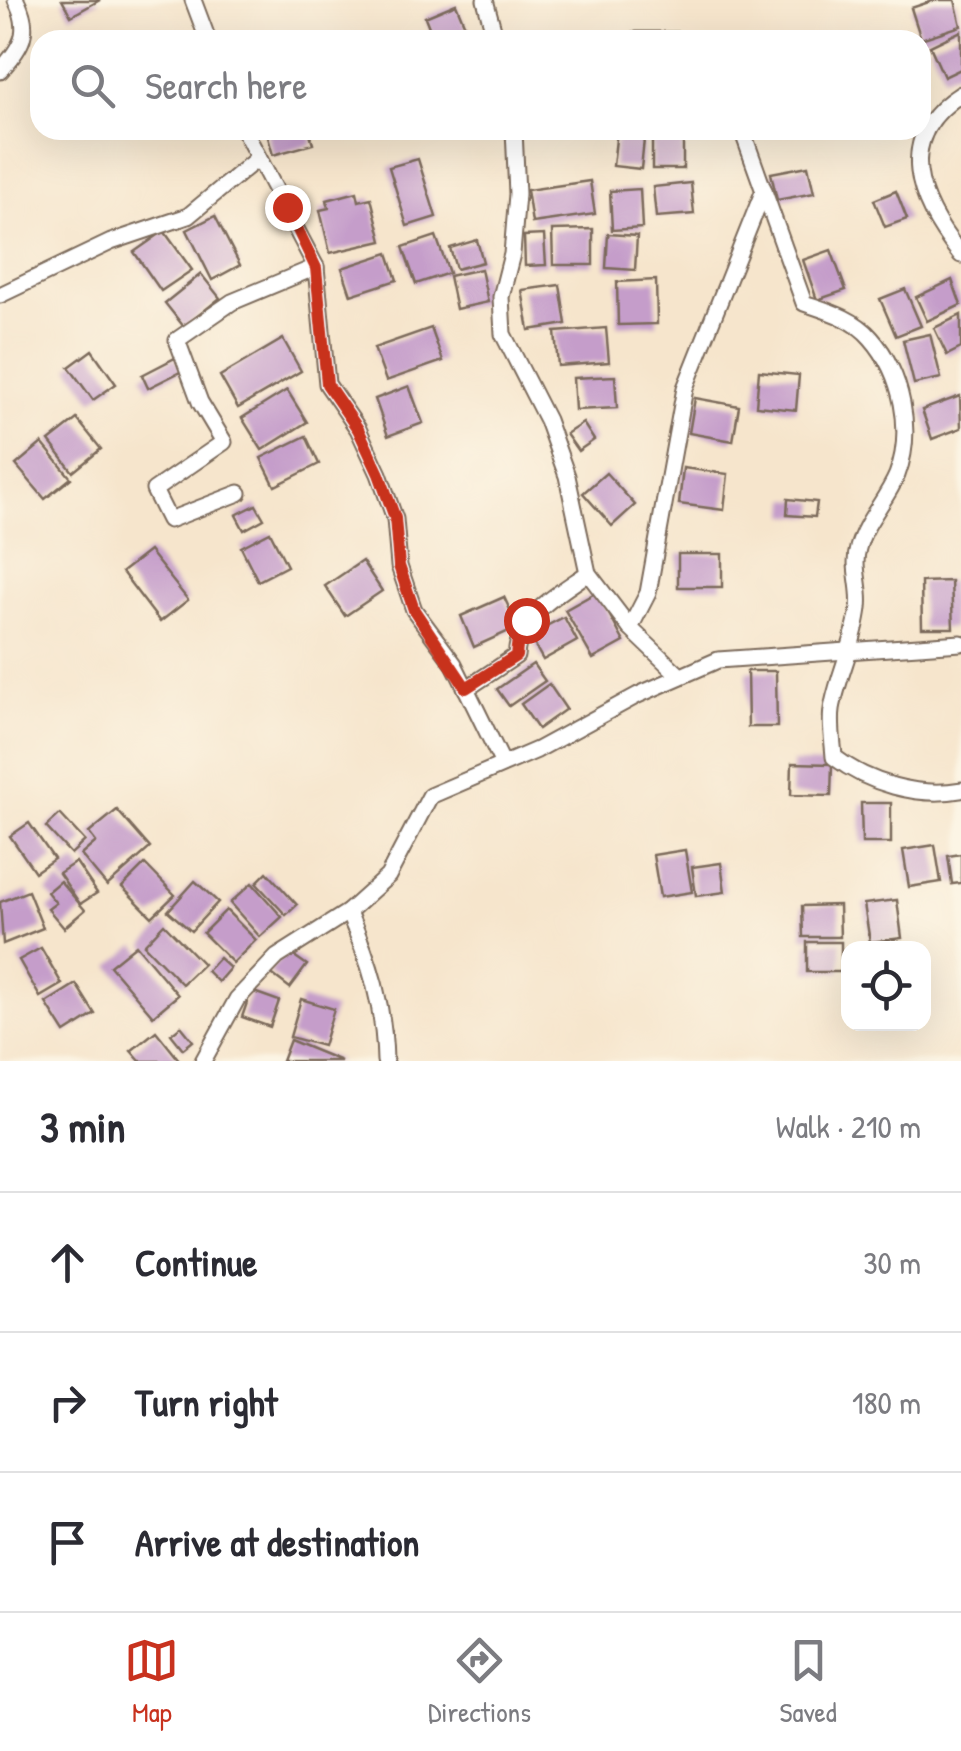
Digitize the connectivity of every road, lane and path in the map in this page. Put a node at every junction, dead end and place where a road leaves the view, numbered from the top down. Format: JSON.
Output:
{"nodes":[{"id":1,"x":16,"y":0,"type":"edge"},
{"id":2,"x":193,"y":0,"type":"edge"},
{"id":3,"x":485,"y":0,"type":"edge"},
{"id":4,"x":204,"y":30,"type":"edge"},
{"id":5,"x":493,"y":30,"type":"edge"},
{"id":6,"x":0,"y":71,"type":"edge"},
{"id":7,"x":961,"y":94,"type":"edge"},
{"id":8,"x":931,"y":122,"type":"edge"},
{"id":9,"x":249,"y":140,"type":"edge"},
{"id":10,"x":514,"y":140,"type":"edge"},
{"id":11,"x":746,"y":140,"type":"edge"},
{"id":12,"x":922,"y":140,"type":"edge"},
{"id":13,"x":258,"y":158,"type":"junction"},
{"id":14,"x":764,"y":190,"type":"junction"},
{"id":15,"x":961,"y":256,"type":"edge"},
{"id":16,"x":316,"y":268,"type":"junction"},
{"id":17,"x":0,"y":295,"type":"edge"},
{"id":18,"x":239,"y":493,"type":"dead end"},
{"id":19,"x":588,"y":572,"type":"junction"},
{"id":20,"x":630,"y":628,"type":"junction"},
{"id":21,"x":961,"y":643,"type":"edge"},
{"id":22,"x":853,"y":648,"type":"junction"},
{"id":23,"x":680,"y":676,"type":"junction"},
{"id":24,"x":466,"y":688,"type":"junction"},
{"id":25,"x":503,"y":764,"type":"junction"},
{"id":26,"x":961,"y":790,"type":"edge"},
{"id":27,"x":348,"y":912,"type":"junction"},
{"id":28,"x":203,"y":1061,"type":"edge"},
{"id":29,"x":386,"y":1061,"type":"edge"}],
"edges":[{"from":1,"to":6,"type":"street"},
{"from":2,"to":4,"type":"street"},
{"from":3,"to":5,"type":"street"},
{"from":7,"to":8,"type":"street"},
{"from":9,"to":13,"type":"street"},
{"from":10,"to":19,"type":"street"},
{"from":11,"to":14,"type":"street"},
{"from":12,"to":15,"type":"street"},
{"from":13,"to":16,"type":"street"},
{"from":13,"to":17,"type":"street"},
{"from":14,"to":20,"type":"street"},
{"from":14,"to":22,"type":"street"},
{"from":16,"to":18,"type":"street"},
{"from":16,"to":24,"type":"street"},
{"from":19,"to":20,"type":"street"},
{"from":19,"to":24,"type":"street"},
{"from":20,"to":23,"type":"street"},
{"from":21,"to":22,"type":"street"},
{"from":22,"to":23,"type":"street"},
{"from":22,"to":26,"type":"street"},
{"from":23,"to":25,"type":"street"},
{"from":24,"to":25,"type":"street"},
{"from":25,"to":27,"type":"street"},
{"from":27,"to":28,"type":"street"},
{"from":27,"to":29,"type":"street"}]}
